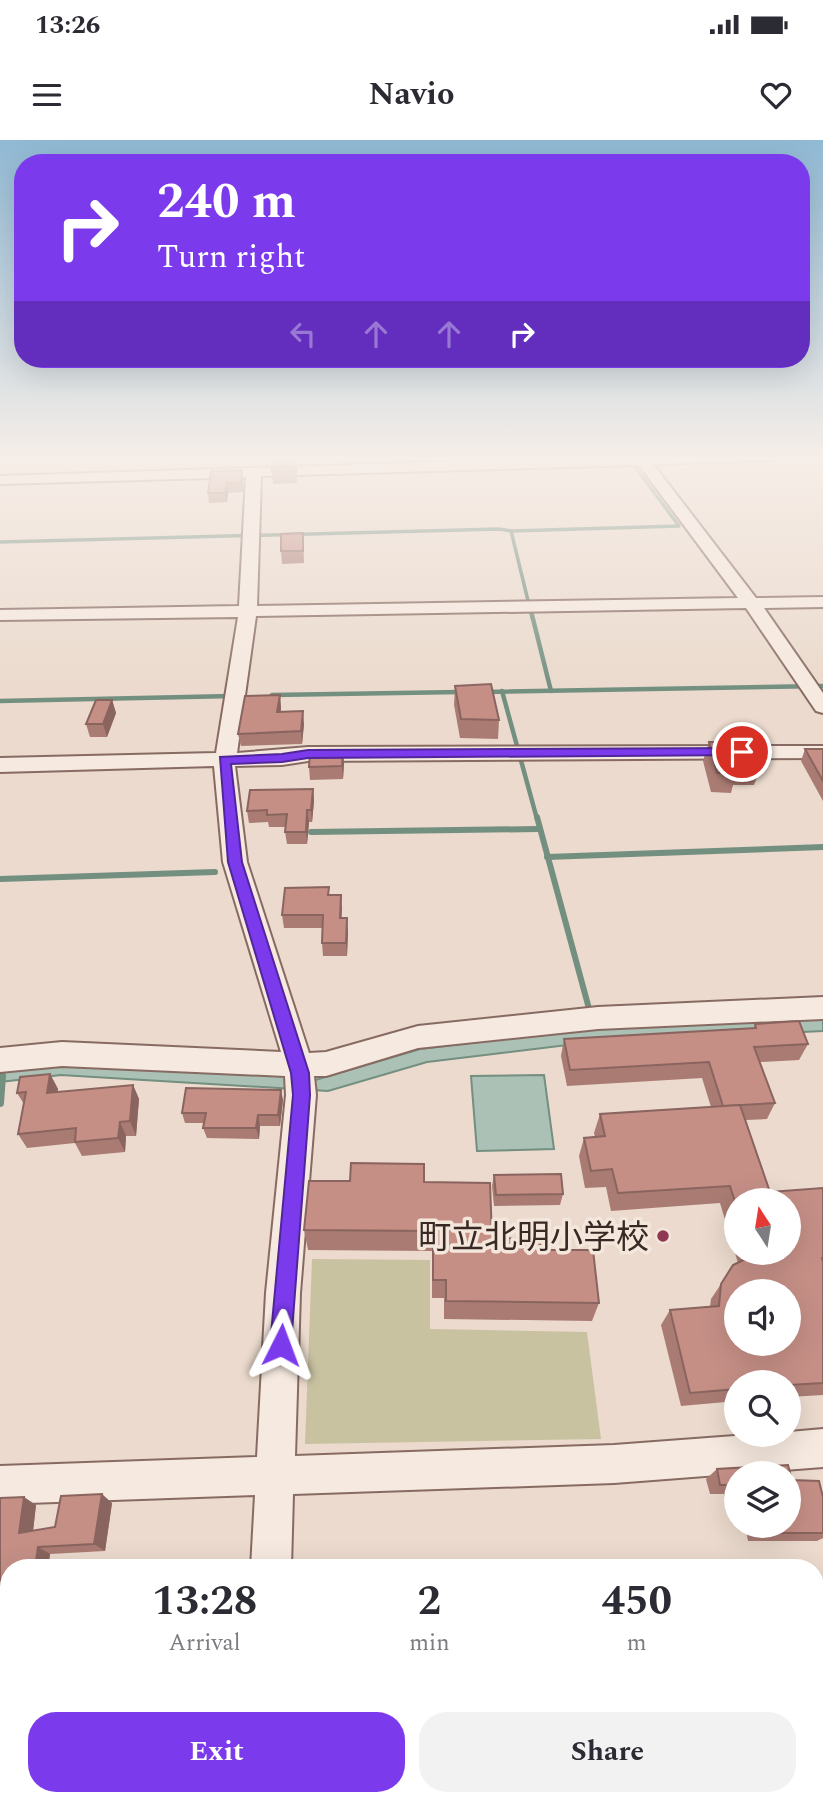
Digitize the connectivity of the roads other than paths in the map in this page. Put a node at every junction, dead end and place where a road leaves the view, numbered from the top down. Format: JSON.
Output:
{"nodes":[{"id":1,"x":252,"y":534,"type":"edge"},
{"id":2,"x":695,"y":534,"type":"edge"},
{"id":3,"x":823,"y":602,"type":"edge"},
{"id":4,"x":751,"y":603,"type":"junction"},
{"id":5,"x":248,"y":611,"type":"junction"},
{"id":6,"x":0,"y":615,"type":"edge"},
{"id":7,"x":809,"y":686,"type":"joint"},
{"id":8,"x":823,"y":707,"type":"edge"},
{"id":9,"x":823,"y":752,"type":"edge"},
{"id":10,"x":224,"y":760,"type":"junction"},
{"id":11,"x":0,"y":765,"type":"edge"},
{"id":12,"x":823,"y":1007,"type":"edge"},
{"id":13,"x":0,"y":1060,"type":"edge"},
{"id":14,"x":300,"y":1078,"type":"junction"},
{"id":15,"x":823,"y":1448,"type":"edge"},
{"id":16,"x":275,"y":1475,"type":"junction"},
{"id":17,"x":0,"y":1485,"type":"edge"},
{"id":18,"x":271,"y":1559,"type":"edge"}],
"edges":[{"from":1,"to":5,"type":"street"},
{"from":2,"to":4,"type":"street"},
{"from":3,"to":4,"type":"street"},
{"from":4,"to":5,"type":"street"},
{"from":4,"to":7,"type":"street"},
{"from":5,"to":6,"type":"street"},
{"from":5,"to":10,"type":"street"},
{"from":7,"to":8,"type":"street"},
{"from":9,"to":10,"type":"street"},
{"from":10,"to":11,"type":"street"},
{"from":10,"to":14,"type":"street"},
{"from":12,"to":14,"type":"street"},
{"from":13,"to":14,"type":"street"},
{"from":14,"to":16,"type":"street"},
{"from":15,"to":16,"type":"street"},
{"from":16,"to":17,"type":"street"},
{"from":16,"to":18,"type":"street"}]}
